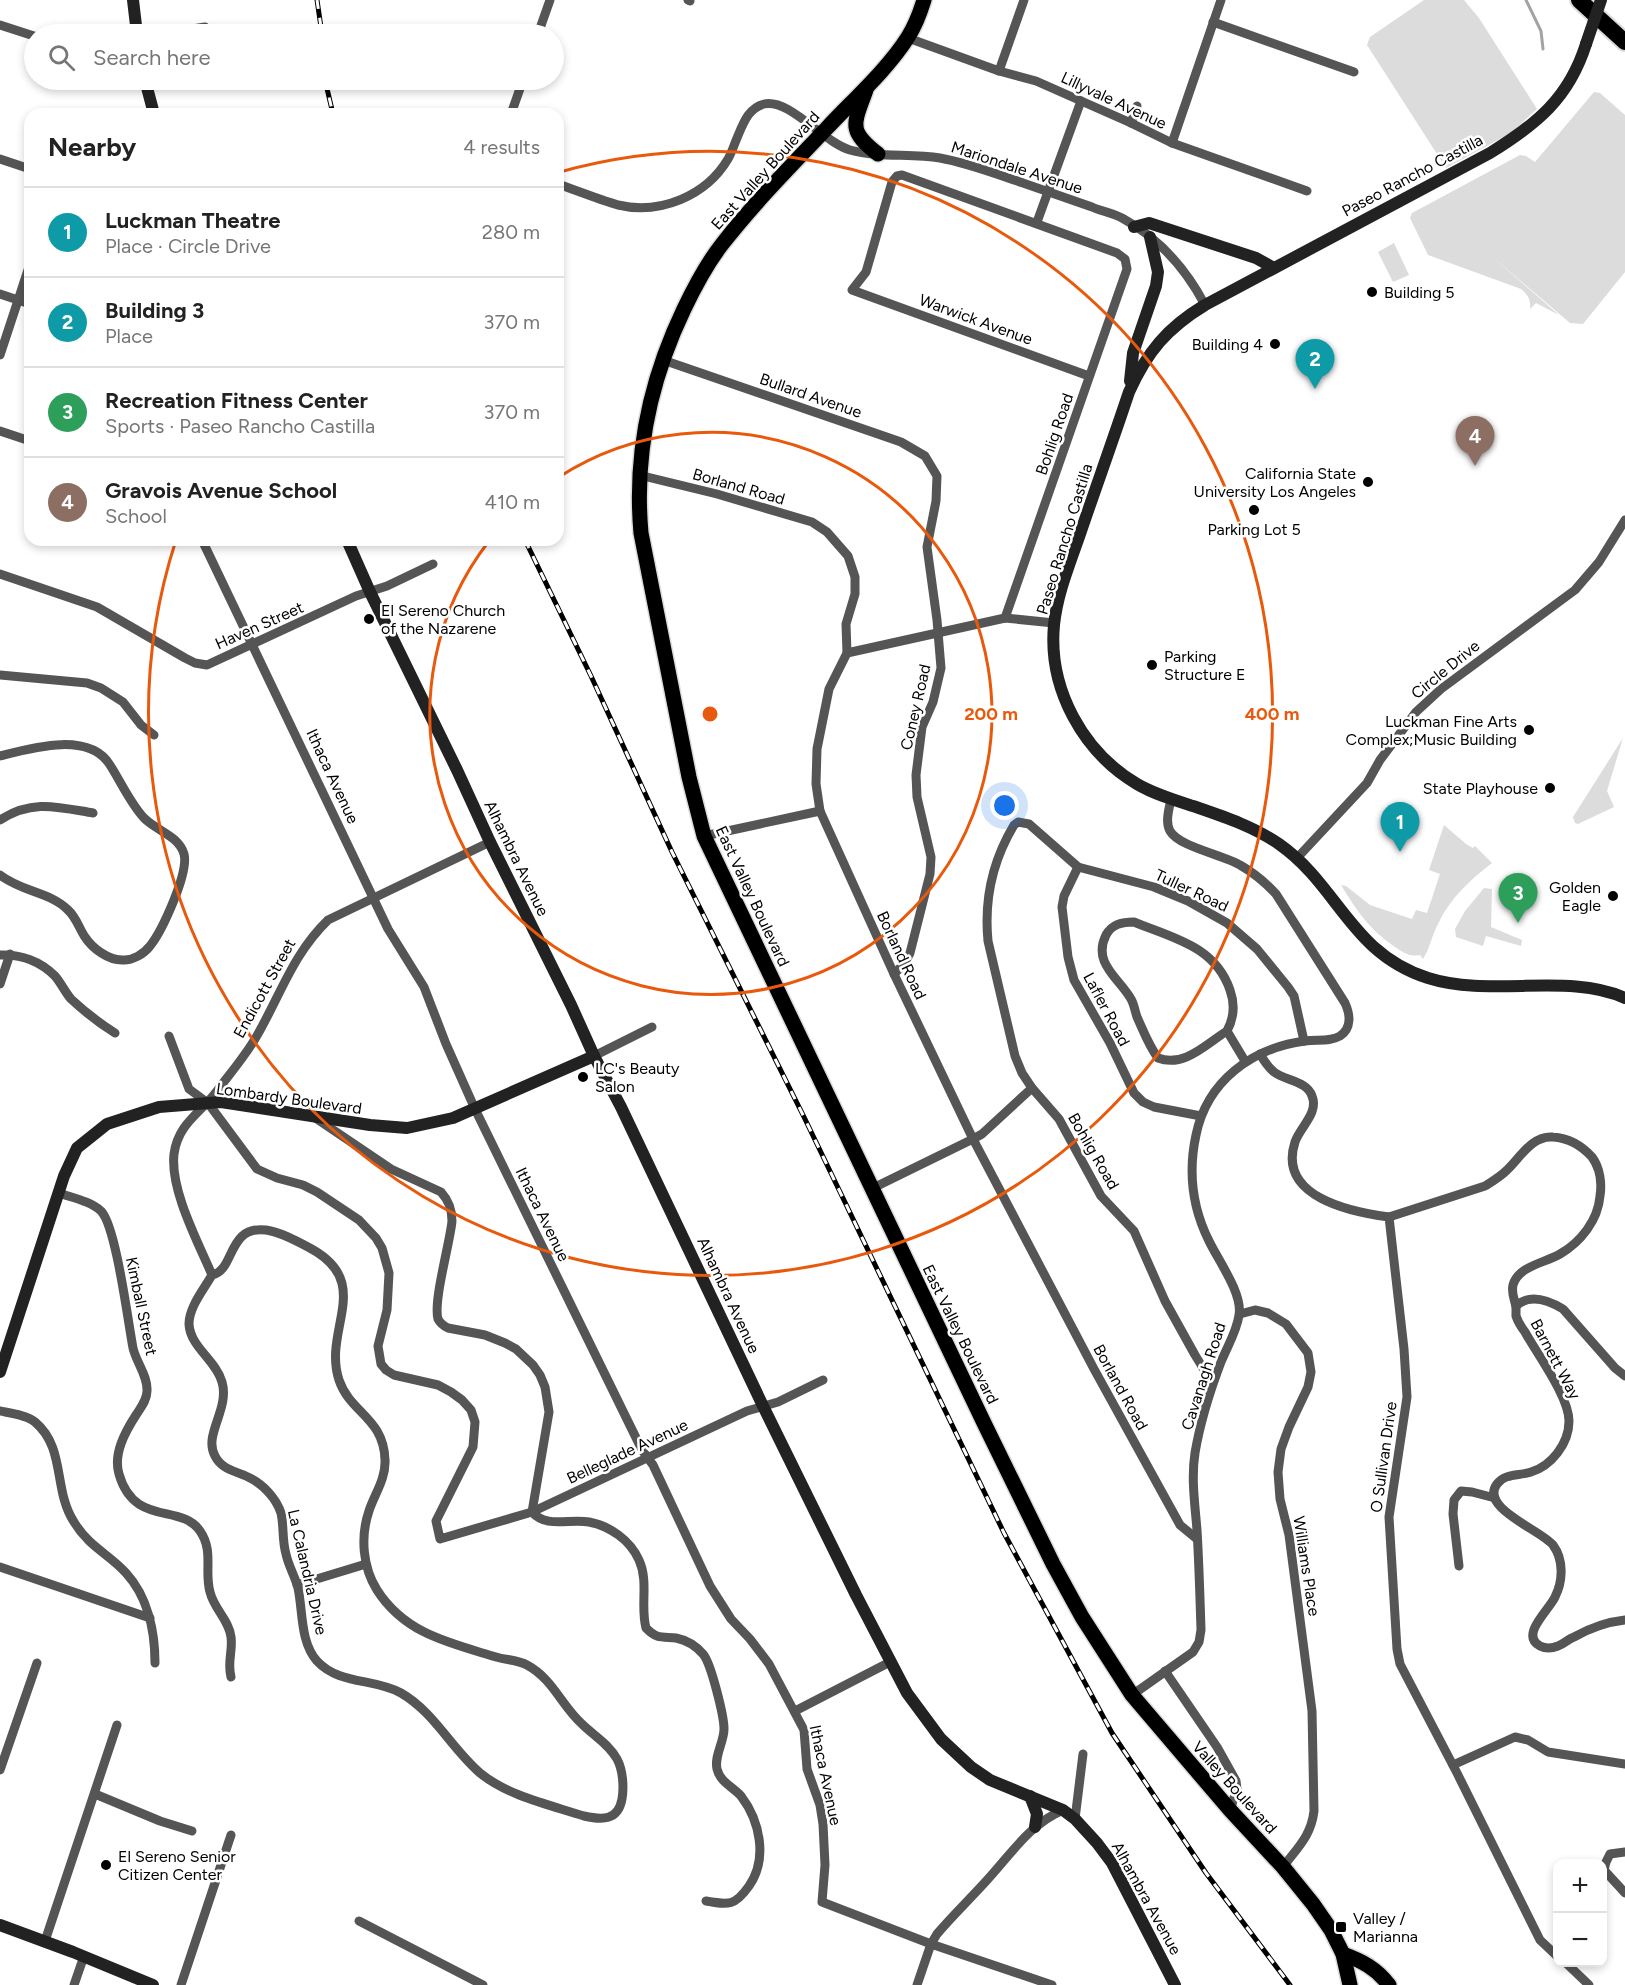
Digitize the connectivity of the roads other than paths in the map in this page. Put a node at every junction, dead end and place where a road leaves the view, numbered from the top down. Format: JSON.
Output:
{"nodes":[{"id":1,"x":133,"y":0,"type":"edge"},
{"id":2,"x":550,"y":0,"type":"edge"},
{"id":3,"x":924,"y":0,"type":"edge"},
{"id":4,"x":1024,"y":0,"type":"edge"},
{"id":5,"x":1221,"y":0,"type":"edge"},
{"id":6,"x":1579,"y":0,"type":"edge"},
{"id":7,"x":1601,"y":0,"type":"edge"},
{"id":8,"x":1213,"y":22,"type":"junction"},
{"id":9,"x":136,"y":24,"type":"edge"},
{"id":10,"x":542,"y":24,"type":"edge"},
{"id":11,"x":0,"y":25,"type":"edge"},
{"id":12,"x":24,"y":33,"type":"edge"},
{"id":13,"x":908,"y":38,"type":"junction"},
{"id":14,"x":1625,"y":42,"type":"edge"},
{"id":15,"x":999,"y":71,"type":"junction"},
{"id":16,"x":1354,"y":72,"type":"dead end"},
{"id":17,"x":868,"y":84,"type":"junction"},
{"id":18,"x":148,"y":90,"type":"edge"},
{"id":19,"x":519,"y":90,"type":"edge"},
{"id":20,"x":1081,"y":101,"type":"junction"},
{"id":21,"x":1137,"y":106,"type":"dead end"},
{"id":22,"x":152,"y":108,"type":"edge"},
{"id":23,"x":513,"y":108,"type":"edge"},
{"id":24,"x":1131,"y":123,"type":"junction"},
{"id":25,"x":821,"y":135,"type":"junction"},
{"id":26,"x":1172,"y":144,"type":"junction"},
{"id":27,"x":878,"y":154,"type":"junction"},
{"id":28,"x":0,"y":159,"type":"edge"},
{"id":29,"x":24,"y":167,"type":"edge"},
{"id":30,"x":564,"y":186,"type":"edge"},
{"id":31,"x":1048,"y":191,"type":"junction"},
{"id":32,"x":1307,"y":191,"type":"dead end"},
{"id":33,"x":1037,"y":222,"type":"junction"},
{"id":34,"x":1134,"y":227,"type":"junction"},
{"id":35,"x":1150,"y":237,"type":"junction"},
{"id":36,"x":1274,"y":268,"type":"junction"},
{"id":37,"x":24,"y":282,"type":"edge"},
{"id":38,"x":0,"y":294,"type":"edge"},
{"id":39,"x":18,"y":300,"type":"junction"},
{"id":40,"x":24,"y":302,"type":"edge"},
{"id":41,"x":1205,"y":305,"type":"junction"},
{"id":42,"x":0,"y":355,"type":"edge"},
{"id":43,"x":663,"y":360,"type":"junction"},
{"id":44,"x":1089,"y":376,"type":"junction"},
{"id":45,"x":1129,"y":393,"type":"junction"},
{"id":46,"x":0,"y":430,"type":"edge"},
{"id":47,"x":24,"y":439,"type":"edge"},
{"id":48,"x":639,"y":475,"type":"junction"},
{"id":49,"x":937,"y":476,"type":"joint"},
{"id":50,"x":1625,"y":520,"type":"edge"},
{"id":51,"x":205,"y":546,"type":"edge"},
{"id":52,"x":350,"y":546,"type":"edge"},
{"id":53,"x":433,"y":564,"type":"dead end"},
{"id":54,"x":0,"y":574,"type":"edge"},
{"id":55,"x":370,"y":592,"type":"junction"},
{"id":56,"x":1005,"y":618,"type":"junction"},
{"id":57,"x":1054,"y":623,"type":"junction"},
{"id":58,"x":939,"y":634,"type":"junction"},
{"id":59,"x":253,"y":644,"type":"junction"},
{"id":60,"x":847,"y":653,"type":"junction"},
{"id":61,"x":0,"y":675,"type":"edge"},
{"id":62,"x":154,"y":735,"type":"dead end"},
{"id":63,"x":0,"y":756,"type":"edge"},
{"id":64,"x":1171,"y":799,"type":"junction"},
{"id":65,"x":820,"y":810,"type":"junction"},
{"id":66,"x":93,"y":813,"type":"dead end"},
{"id":67,"x":0,"y":820,"type":"edge"},
{"id":68,"x":1018,"y":822,"type":"joint"},
{"id":69,"x":704,"y":836,"type":"junction"},
{"id":70,"x":490,"y":842,"type":"junction"},
{"id":71,"x":1298,"y":857,"type":"junction"},
{"id":72,"x":1078,"y":867,"type":"junction"},
{"id":73,"x":0,"y":875,"type":"edge"},
{"id":74,"x":374,"y":899,"type":"junction"},
{"id":75,"x":5,"y":955,"type":"edge"},
{"id":76,"x":894,"y":974,"type":"junction"},
{"id":77,"x":0,"y":984,"type":"edge"},
{"id":78,"x":1625,"y":998,"type":"edge"},
{"id":79,"x":652,"y":1027,"type":"dead end"},
{"id":80,"x":1227,"y":1031,"type":"junction"},
{"id":81,"x":115,"y":1033,"type":"dead end"},
{"id":82,"x":169,"y":1035,"type":"dead end"},
{"id":83,"x":1304,"y":1041,"type":"junction"},
{"id":84,"x":1260,"y":1054,"type":"junction"},
{"id":85,"x":594,"y":1056,"type":"junction"},
{"id":86,"x":1245,"y":1061,"type":"junction"},
{"id":87,"x":1032,"y":1088,"type":"junction"},
{"id":88,"x":208,"y":1103,"type":"junction"},
{"id":89,"x":474,"y":1109,"type":"junction"},
{"id":90,"x":312,"y":1116,"type":"junction"},
{"id":91,"x":1201,"y":1116,"type":"junction"},
{"id":92,"x":973,"y":1140,"type":"junction"},
{"id":93,"x":871,"y":1189,"type":"junction"},
{"id":94,"x":59,"y":1193,"type":"junction"},
{"id":95,"x":1389,"y":1216,"type":"junction"},
{"id":96,"x":212,"y":1275,"type":"junction"},
{"id":97,"x":1516,"y":1306,"type":"junction"},
{"id":98,"x":1240,"y":1314,"type":"junction"},
{"id":99,"x":0,"y":1372,"type":"edge"},
{"id":100,"x":1216,"y":1375,"type":"junction"},
{"id":101,"x":1625,"y":1376,"type":"edge"},
{"id":102,"x":823,"y":1380,"type":"dead end"},
{"id":103,"x":763,"y":1406,"type":"junction"},
{"id":104,"x":0,"y":1410,"type":"edge"},
{"id":105,"x":648,"y":1457,"type":"junction"},
{"id":106,"x":1495,"y":1498,"type":"junction"},
{"id":107,"x":532,"y":1512,"type":"junction"},
{"id":108,"x":1197,"y":1539,"type":"junction"},
{"id":109,"x":366,"y":1564,"type":"junction"},
{"id":110,"x":1459,"y":1566,"type":"dead end"},
{"id":111,"x":0,"y":1567,"type":"edge"},
{"id":112,"x":297,"y":1585,"type":"junction"},
{"id":113,"x":1082,"y":1617,"type":"joint"},
{"id":114,"x":150,"y":1618,"type":"junction"},
{"id":115,"x":1625,"y":1620,"type":"edge"},
{"id":116,"x":890,"y":1662,"type":"junction"},
{"id":117,"x":37,"y":1663,"type":"dead end"},
{"id":118,"x":155,"y":1663,"type":"dead end"},
{"id":119,"x":1165,"y":1671,"type":"junction"},
{"id":120,"x":231,"y":1677,"type":"dead end"},
{"id":121,"x":1132,"y":1695,"type":"junction"},
{"id":122,"x":795,"y":1711,"type":"junction"},
{"id":123,"x":117,"y":1725,"type":"dead end"},
{"id":124,"x":1083,"y":1754,"type":"dead end"},
{"id":125,"x":1625,"y":1764,"type":"edge"},
{"id":126,"x":1453,"y":1765,"type":"junction"},
{"id":127,"x":0,"y":1770,"type":"edge"},
{"id":128,"x":95,"y":1794,"type":"junction"},
{"id":129,"x":1030,"y":1796,"type":"junction"},
{"id":130,"x":1063,"y":1810,"type":"junction"},
{"id":131,"x":1230,"y":1810,"type":"junction"},
{"id":132,"x":1075,"y":1819,"type":"junction"},
{"id":133,"x":1035,"y":1827,"type":"junction"},
{"id":134,"x":192,"y":1831,"type":"dead end"},
{"id":135,"x":231,"y":1835,"type":"dead end"},
{"id":136,"x":1625,"y":1852,"type":"edge"},
{"id":137,"x":1283,"y":1867,"type":"junction"},
{"id":138,"x":1625,"y":1893,"type":"edge"},
{"id":139,"x":706,"y":1902,"type":"dead end"},
{"id":140,"x":359,"y":1921,"type":"dead end"},
{"id":141,"x":0,"y":1925,"type":"edge"},
{"id":142,"x":45,"y":1941,"type":"junction"},
{"id":143,"x":932,"y":1944,"type":"junction"},
{"id":144,"x":1553,"y":1953,"type":"edge"},
{"id":145,"x":1343,"y":1954,"type":"junction"},
{"id":146,"x":84,"y":1956,"type":"junction"},
{"id":147,"x":1570,"y":1967,"type":"edge"},
{"id":148,"x":74,"y":1985,"type":"edge"},
{"id":149,"x":153,"y":1985,"type":"edge"},
{"id":150,"x":181,"y":1985,"type":"edge"},
{"id":151,"x":483,"y":1985,"type":"edge"},
{"id":152,"x":918,"y":1985,"type":"edge"},
{"id":153,"x":1052,"y":1985,"type":"edge"},
{"id":154,"x":1175,"y":1985,"type":"edge"},
{"id":155,"x":1350,"y":1985,"type":"edge"},
{"id":156,"x":1389,"y":1985,"type":"edge"},
{"id":157,"x":1589,"y":1985,"type":"edge"}],
"edges":[{"from":1,"to":9,"type":"street"},
{"from":2,"to":10,"type":"street"},
{"from":3,"to":13,"type":"main road","name":"East Valley Boulevard"},
{"from":4,"to":15,"type":"street"},
{"from":5,"to":8,"type":"street"},
{"from":6,"to":14,"type":"highway"},
{"from":7,"to":36,"type":"street","name":"Paseo Rancho Castilla","bridge":true},
{"from":8,"to":16,"type":"street"},
{"from":8,"to":26,"type":"street"},
{"from":11,"to":12,"type":"street"},
{"from":13,"to":15,"type":"street","name":"Lillyvale Avenue"},
{"from":13,"to":17,"type":"main road","name":"East Valley Boulevard"},
{"from":15,"to":20,"type":"street","name":"Lillyvale Avenue"},
{"from":17,"to":25,"type":"main road","name":"East Valley Boulevard"},
{"from":17,"to":27,"type":"main road"},
{"from":18,"to":22,"type":"street"},
{"from":19,"to":23,"type":"street"},
{"from":20,"to":24,"type":"street","name":"Lillyvale Avenue"},
{"from":20,"to":31,"type":"street"},
{"from":21,"to":24,"type":"street"},
{"from":24,"to":26,"type":"street","name":"Lillyvale Avenue"},
{"from":25,"to":27,"type":"street","name":"Mariondale Avenue"},
{"from":25,"to":30,"type":"street","name":"Mariondale Avenue"},
{"from":25,"to":43,"type":"main road","name":"East Valley Boulevard"},
{"from":26,"to":32,"type":"street","name":"Lillyvale Avenue"},
{"from":27,"to":31,"type":"street","name":"Mariondale Avenue"},
{"from":28,"to":29,"type":"street"},
{"from":31,"to":33,"type":"street"},
{"from":31,"to":34,"type":"street","name":"Mariondale Avenue"},
{"from":33,"to":44,"type":"street","name":"Bohlig Road"},
{"from":33,"to":44,"type":"street","name":"Warwick Avenue"},
{"from":34,"to":35,"type":"street","name":"Mariondale Avenue"},
{"from":34,"to":36,"type":"street"},
{"from":35,"to":41,"type":"street","name":"Mariondale Avenue"},
{"from":35,"to":45,"type":"street"},
{"from":36,"to":41,"type":"street","name":"Paseo Rancho Castilla"},
{"from":37,"to":39,"type":"street"},
{"from":38,"to":39,"type":"street"},
{"from":39,"to":40,"type":"street"},
{"from":39,"to":42,"type":"street"},
{"from":41,"to":45,"type":"street","name":"Paseo Rancho Castilla"},
{"from":43,"to":48,"type":"main road","name":"East Valley Boulevard"},
{"from":43,"to":49,"type":"street","name":"Bullard Avenue"},
{"from":44,"to":56,"type":"street","name":"Bohlig Road"},
{"from":45,"to":57,"type":"street","name":"Paseo Rancho Castilla"},
{"from":46,"to":47,"type":"street"},
{"from":48,"to":60,"type":"street","name":"Borland Road"},
{"from":48,"to":69,"type":"main road","name":"East Valley Boulevard"},
{"from":49,"to":58,"type":"street","name":"Coney Road"},
{"from":50,"to":71,"type":"street","name":"Circle Drive"},
{"from":51,"to":59,"type":"street","name":"Ithaca Avenue"},
{"from":52,"to":55,"type":"street","name":"Alhambra Avenue"},
{"from":53,"to":55,"type":"street","name":"Haven Street"},
{"from":54,"to":59,"type":"street","name":"Haven Street"},
{"from":55,"to":59,"type":"street","name":"Haven Street"},
{"from":55,"to":70,"type":"street","name":"Alhambra Avenue"},
{"from":56,"to":57,"type":"street"},
{"from":56,"to":58,"type":"street"},
{"from":57,"to":64,"type":"street","name":"Paseo Rancho Castilla"},
{"from":58,"to":60,"type":"street"},
{"from":58,"to":76,"type":"street","name":"Coney Road"},
{"from":59,"to":74,"type":"street","name":"Ithaca Avenue"},
{"from":60,"to":65,"type":"street","name":"Borland Road"},
{"from":61,"to":62,"type":"street"},
{"from":63,"to":73,"type":"street"},
{"from":64,"to":71,"type":"street","name":"Paseo Rancho Castilla"},
{"from":64,"to":83,"type":"street","name":"Cavanagh Road"},
{"from":65,"to":69,"type":"street"},
{"from":65,"to":76,"type":"street","name":"Borland Road"},
{"from":66,"to":67,"type":"street"},
{"from":68,"to":72,"type":"street","name":"Tuller Road"},
{"from":68,"to":87,"type":"street","name":"Bohlig Road"},
{"from":69,"to":93,"type":"main road","name":"East Valley Boulevard"},
{"from":70,"to":74,"type":"street","name":"Endicott Street"},
{"from":70,"to":85,"type":"street","name":"Alhambra Avenue"},
{"from":71,"to":78,"type":"street","name":"Paseo Rancho Castilla"},
{"from":72,"to":83,"type":"street","name":"Tuller Road"},
{"from":72,"to":91,"type":"street","name":"Lafler Road"},
{"from":74,"to":88,"type":"street","name":"Endicott Street"},
{"from":74,"to":89,"type":"street","name":"Ithaca Avenue"},
{"from":75,"to":77,"type":"street"},
{"from":75,"to":81,"type":"street"},
{"from":76,"to":92,"type":"street","name":"Borland Road"},
{"from":79,"to":85,"type":"street","name":"Lombardy Boulevard"},
{"from":80,"to":80,"type":"street"},
{"from":80,"to":86,"type":"street"},
{"from":82,"to":88,"type":"street"},
{"from":83,"to":84,"type":"street","name":"Cavanagh Road"},
{"from":84,"to":86,"type":"street","name":"Cavanagh Road"},
{"from":84,"to":95,"type":"street"},
{"from":85,"to":89,"type":"street","name":"Lombardy Boulevard"},
{"from":85,"to":103,"type":"street","name":"Alhambra Avenue"},
{"from":86,"to":91,"type":"street","name":"Cavanagh Road"},
{"from":87,"to":92,"type":"street"},
{"from":87,"to":100,"type":"street","name":"Bohlig Road"},
{"from":88,"to":90,"type":"street","name":"Lombardy Boulevard"},
{"from":88,"to":94,"type":"street","name":"Lombardy Boulevard"},
{"from":88,"to":96,"type":"street"},
{"from":88,"to":107,"type":"street","name":"Belleglade Avenue"},
{"from":89,"to":90,"type":"street","name":"Lombardy Boulevard"},
{"from":89,"to":105,"type":"street","name":"Ithaca Avenue"},
{"from":90,"to":107,"type":"street"},
{"from":91,"to":98,"type":"street","name":"Cavanagh Road"},
{"from":92,"to":93,"type":"street"},
{"from":92,"to":108,"type":"street","name":"Borland Road"},
{"from":93,"to":113,"type":"main road","name":"East Valley Boulevard"},
{"from":94,"to":99,"type":"street","name":"Lombardy Boulevard"},
{"from":94,"to":120,"type":"street","name":"Kimball Street"},
{"from":95,"to":97,"type":"street","name":"Barnett Way"},
{"from":95,"to":126,"type":"street","name":"O Sullivan Drive"},
{"from":96,"to":109,"type":"street"},
{"from":96,"to":112,"type":"street","name":"La Calandria Drive"},
{"from":97,"to":101,"type":"street"},
{"from":97,"to":106,"type":"street","name":"Barnett Way"},
{"from":98,"to":100,"type":"street","name":"Cavanagh Road"},
{"from":98,"to":137,"type":"street","name":"Williams Place"},
{"from":100,"to":108,"type":"street","name":"Cavanagh Road"},
{"from":102,"to":103,"type":"street","name":"Belleglade Avenue"},
{"from":103,"to":105,"type":"street","name":"Belleglade Avenue"},
{"from":103,"to":116,"type":"street","name":"Alhambra Avenue"},
{"from":104,"to":114,"type":"street"},
{"from":105,"to":107,"type":"street","name":"Belleglade Avenue"},
{"from":105,"to":122,"type":"street","name":"Ithaca Avenue"},
{"from":106,"to":110,"type":"street"},
{"from":106,"to":115,"type":"street"},
{"from":107,"to":139,"type":"street"},
{"from":108,"to":119,"type":"street","name":"Cavanagh Road"},
{"from":109,"to":112,"type":"street"},
{"from":109,"to":112,"type":"street","name":"La Calandria Drive"},
{"from":111,"to":114,"type":"street"},
{"from":113,"to":121,"type":"main road","name":"Valley Boulevard"},
{"from":114,"to":118,"type":"street"},
{"from":116,"to":122,"type":"street"},
{"from":116,"to":129,"type":"street","name":"Alhambra Avenue"},
{"from":117,"to":127,"type":"street"},
{"from":119,"to":121,"type":"street","name":"Cavanagh Road"},
{"from":119,"to":131,"type":"street"},
{"from":121,"to":131,"type":"main road","name":"Valley Boulevard"},
{"from":122,"to":143,"type":"street","name":"Ithaca Avenue"},
{"from":123,"to":128,"type":"street"},
{"from":124,"to":132,"type":"street"},
{"from":125,"to":126,"type":"street"},
{"from":126,"to":144,"type":"street","name":"O Sullivan Drive"},
{"from":128,"to":134,"type":"street"},
{"from":128,"to":142,"type":"street"},
{"from":129,"to":130,"type":"street","name":"Alhambra Avenue"},
{"from":129,"to":133,"type":"street"},
{"from":130,"to":132,"type":"street","name":"Alhambra Avenue"},
{"from":130,"to":133,"type":"street"},
{"from":131,"to":137,"type":"main road","name":"Valley Boulevard"},
{"from":132,"to":154,"type":"street","name":"Alhambra Avenue"},
{"from":133,"to":143,"type":"street"},
{"from":135,"to":150,"type":"street"},
{"from":136,"to":138,"type":"street"},
{"from":137,"to":145,"type":"main road","name":"Valley Boulevard"},
{"from":140,"to":151,"type":"street"},
{"from":141,"to":142,"type":"street"},
{"from":142,"to":146,"type":"street"},
{"from":143,"to":152,"type":"street"},
{"from":143,"to":153,"type":"street"},
{"from":145,"to":155,"type":"main road","name":"Valley Boulevard"},
{"from":145,"to":156,"type":"main road"},
{"from":146,"to":148,"type":"street"},
{"from":146,"to":149,"type":"street"},
{"from":147,"to":157,"type":"street"}]}
